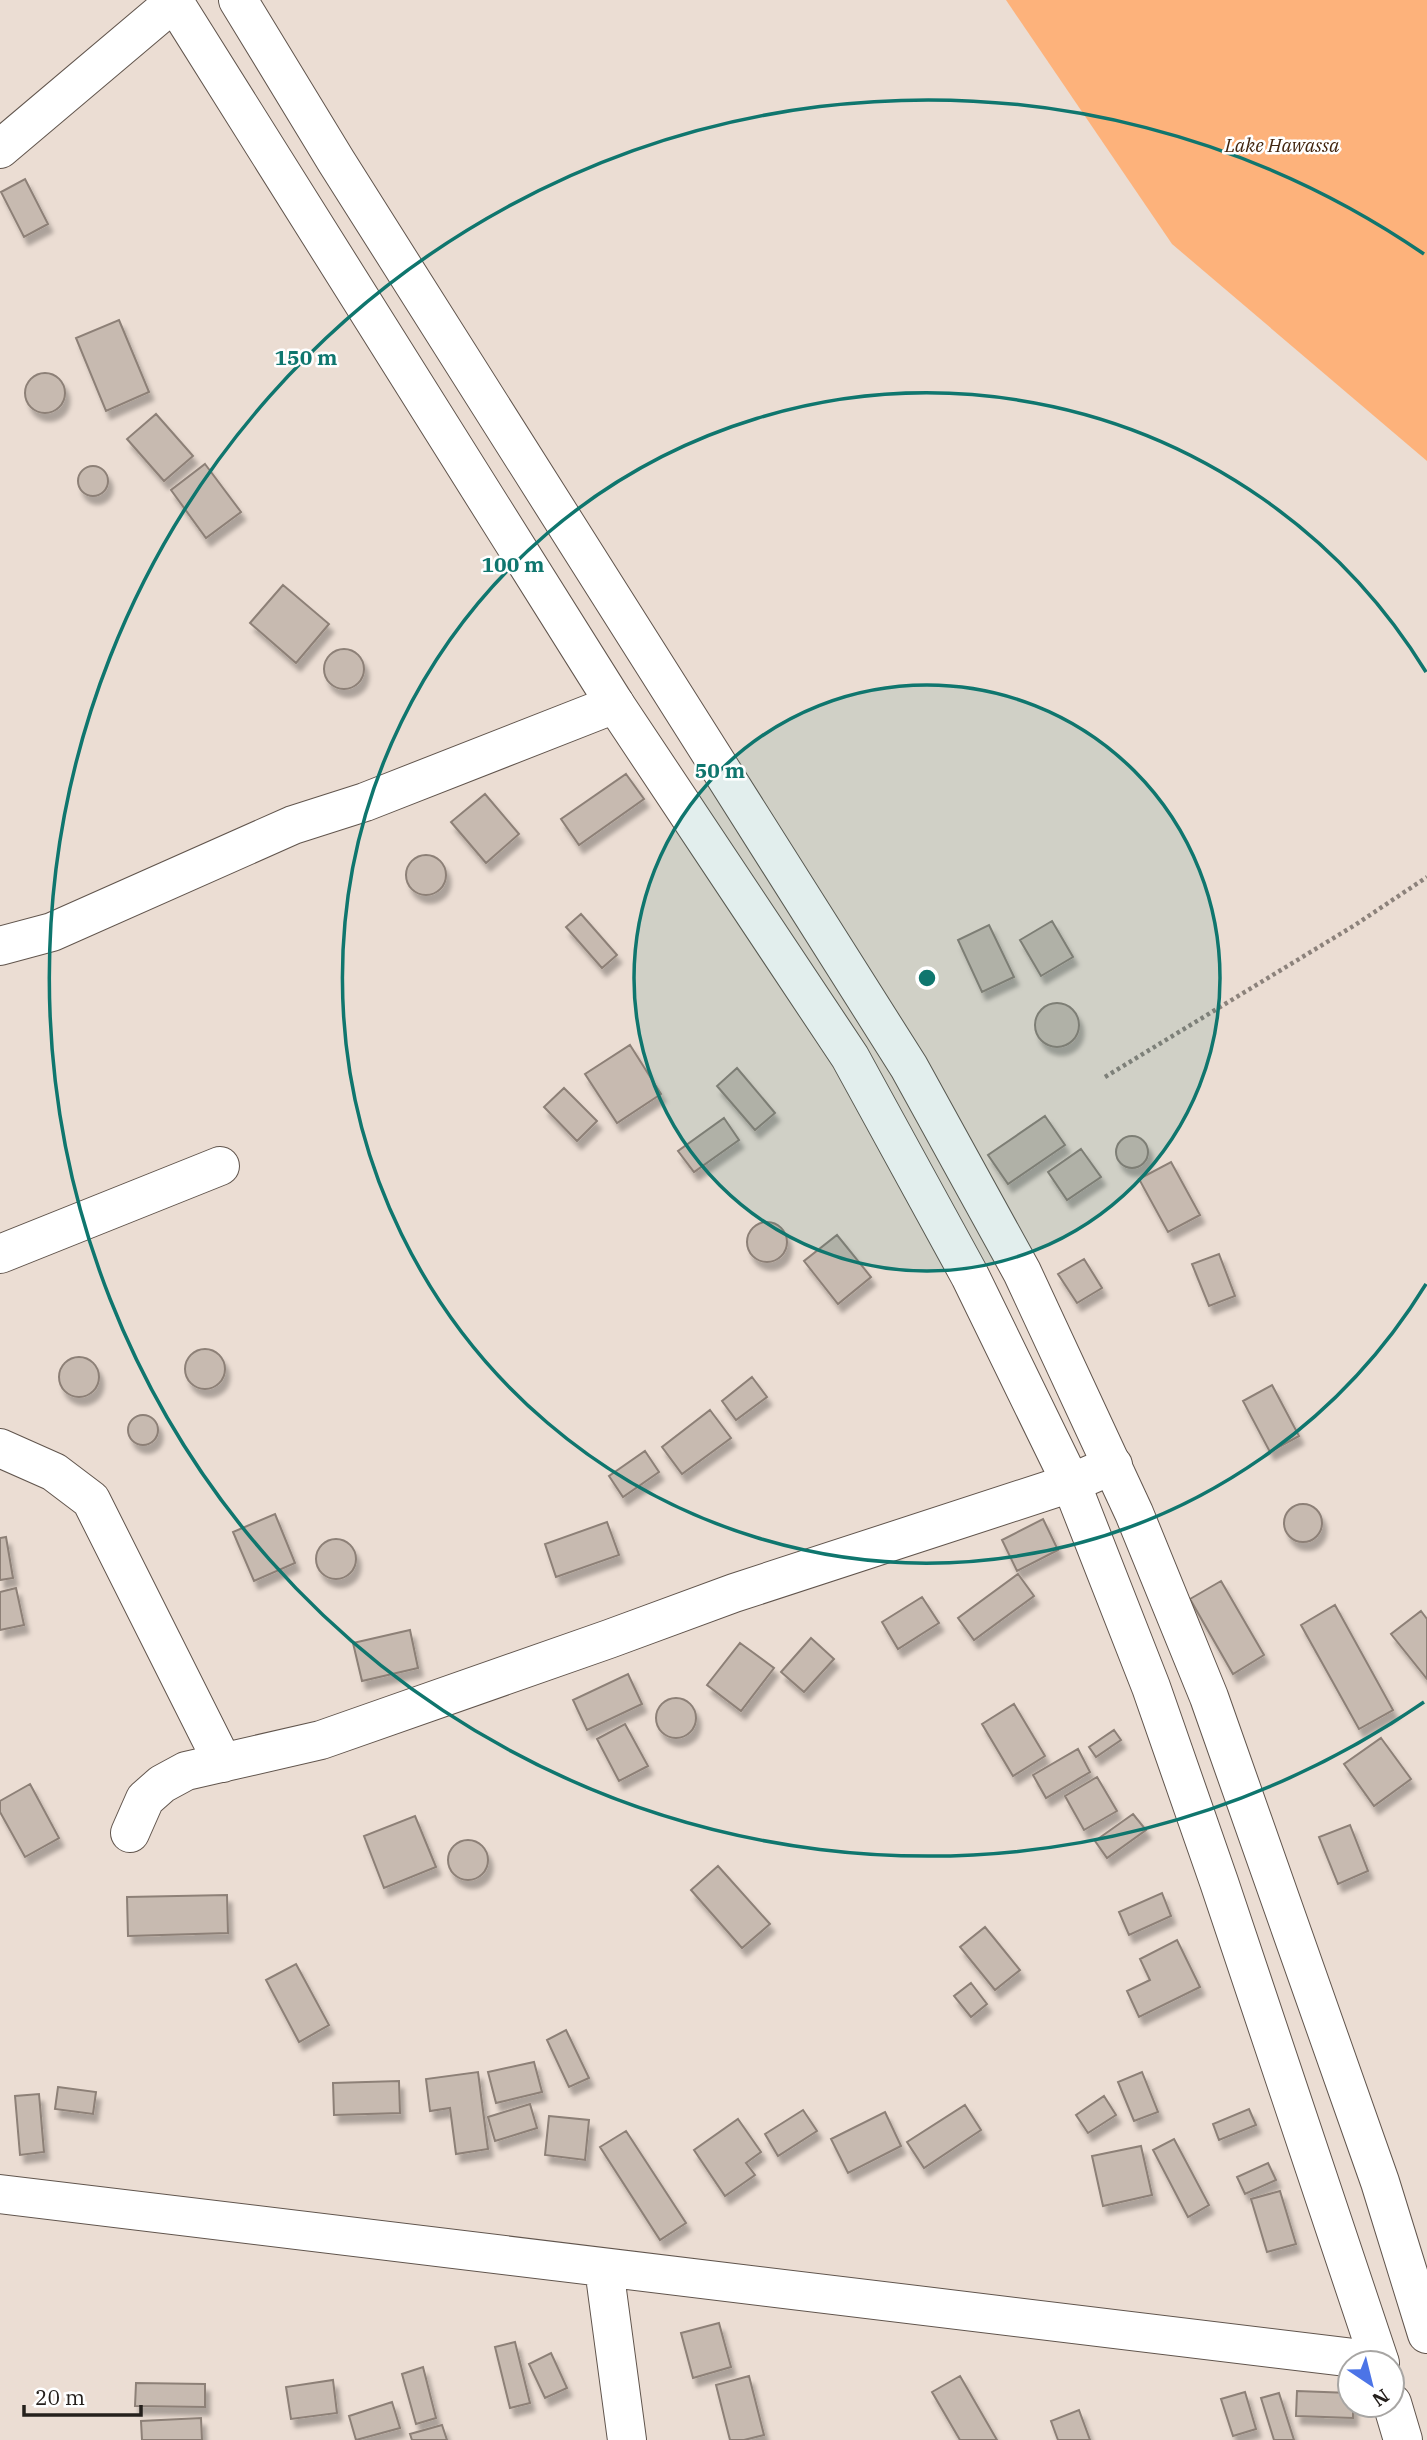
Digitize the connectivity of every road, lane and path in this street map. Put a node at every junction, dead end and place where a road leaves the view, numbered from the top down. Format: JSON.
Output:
{"nodes":[{"id":1,"x":238,"y":0,"type":"edge"},
{"id":2,"x":174,"y":1,"type":"edge"},
{"id":3,"x":0,"y":149,"type":"edge"},
{"id":4,"x":615,"y":704,"type":"junction"},
{"id":5,"x":1427,"y":877,"type":"edge"},
{"id":6,"x":0,"y":946,"type":"edge"},
{"id":7,"x":1105,"y":1077,"type":"dead end"},
{"id":8,"x":220,"y":1166,"type":"dead end"},
{"id":9,"x":0,"y":1254,"type":"edge"},
{"id":10,"x":0,"y":1448,"type":"edge"},
{"id":11,"x":1113,"y":1465,"type":"junction"},
{"id":12,"x":1070,"y":1483,"type":"junction"},
{"id":13,"x":223,"y":1763,"type":"junction"},
{"id":14,"x":130,"y":1833,"type":"dead end"},
{"id":15,"x":0,"y":2194,"type":"edge"},
{"id":16,"x":604,"y":2267,"type":"junction"},
{"id":17,"x":1427,"y":2333,"type":"edge"},
{"id":18,"x":1375,"y":2349,"type":"edge"},
{"id":19,"x":1336,"y":2357,"type":"edge"},
{"id":20,"x":1397,"y":2419,"type":"edge"},
{"id":21,"x":627,"y":2440,"type":"edge"},
{"id":22,"x":1403,"y":2440,"type":"edge"}],
"edges":[{"from":1,"to":11,"type":"main road"},
{"from":2,"to":3,"type":"main road"},
{"from":2,"to":4,"type":"main road"},
{"from":4,"to":6,"type":"main road"},
{"from":4,"to":12,"type":"main road"},
{"from":5,"to":7,"type":"path"},
{"from":8,"to":9,"type":"main road"},
{"from":10,"to":13,"type":"main road"},
{"from":11,"to":12,"type":"main road"},
{"from":11,"to":17,"type":"main road"},
{"from":12,"to":13,"type":"main road"},
{"from":12,"to":18,"type":"main road"},
{"from":13,"to":14,"type":"main road"},
{"from":15,"to":16,"type":"main road"},
{"from":16,"to":19,"type":"main road"},
{"from":16,"to":21,"type":"main road"},
{"from":20,"to":22,"type":"main road"}]}
